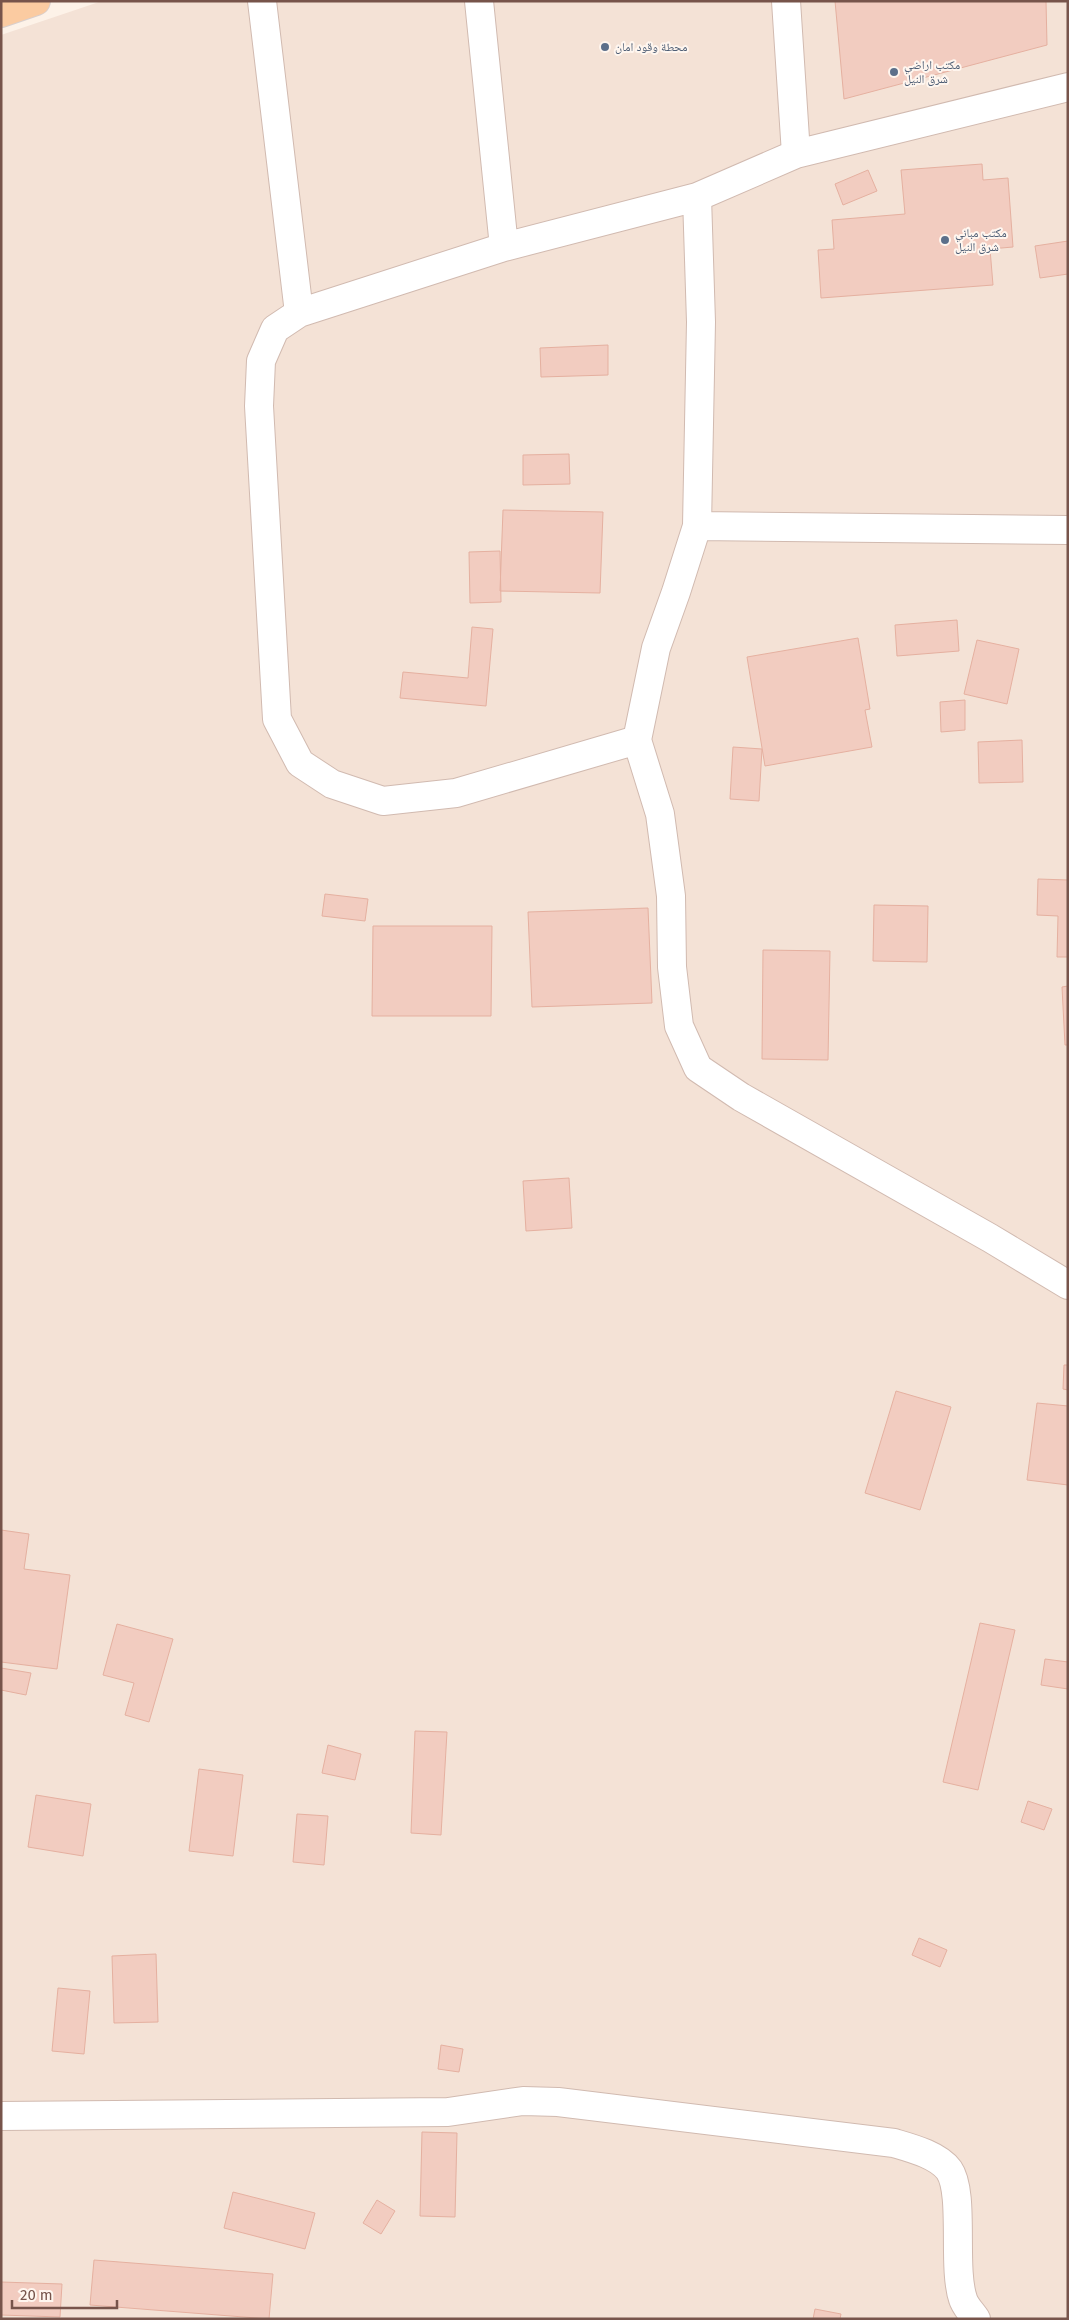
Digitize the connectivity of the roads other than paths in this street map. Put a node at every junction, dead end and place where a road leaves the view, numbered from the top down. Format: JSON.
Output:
{"nodes":[{"id":1,"x":36,"y":1,"type":"edge"},
{"id":2,"x":262,"y":1,"type":"edge"},
{"id":3,"x":479,"y":1,"type":"edge"},
{"id":4,"x":786,"y":1,"type":"edge"},
{"id":5,"x":1,"y":13,"type":"edge"},
{"id":6,"x":1068,"y":88,"type":"edge"},
{"id":7,"x":796,"y":154,"type":"junction"},
{"id":8,"x":697,"y":197,"type":"junction"},
{"id":9,"x":504,"y":247,"type":"junction"},
{"id":10,"x":299,"y":313,"type":"junction"},
{"id":11,"x":697,"y":526,"type":"junction"},
{"id":12,"x":1068,"y":530,"type":"edge"},
{"id":13,"x":637,"y":740,"type":"junction"},
{"id":14,"x":1068,"y":1285,"type":"edge"},
{"id":15,"x":1,"y":2116,"type":"edge"},
{"id":16,"x":976,"y":2319,"type":"edge"}],
"edges":[{"from":1,"to":5,"type":"main road"},
{"from":2,"to":10,"type":"street"},
{"from":3,"to":9,"type":"street"},
{"from":4,"to":7,"type":"street"},
{"from":6,"to":7,"type":"street"},
{"from":7,"to":8,"type":"street"},
{"from":8,"to":9,"type":"street"},
{"from":8,"to":11,"type":"street"},
{"from":9,"to":10,"type":"street"},
{"from":10,"to":13,"type":"street"},
{"from":11,"to":12,"type":"street"},
{"from":11,"to":13,"type":"street"},
{"from":13,"to":14,"type":"street"},
{"from":15,"to":16,"type":"street"}]}
